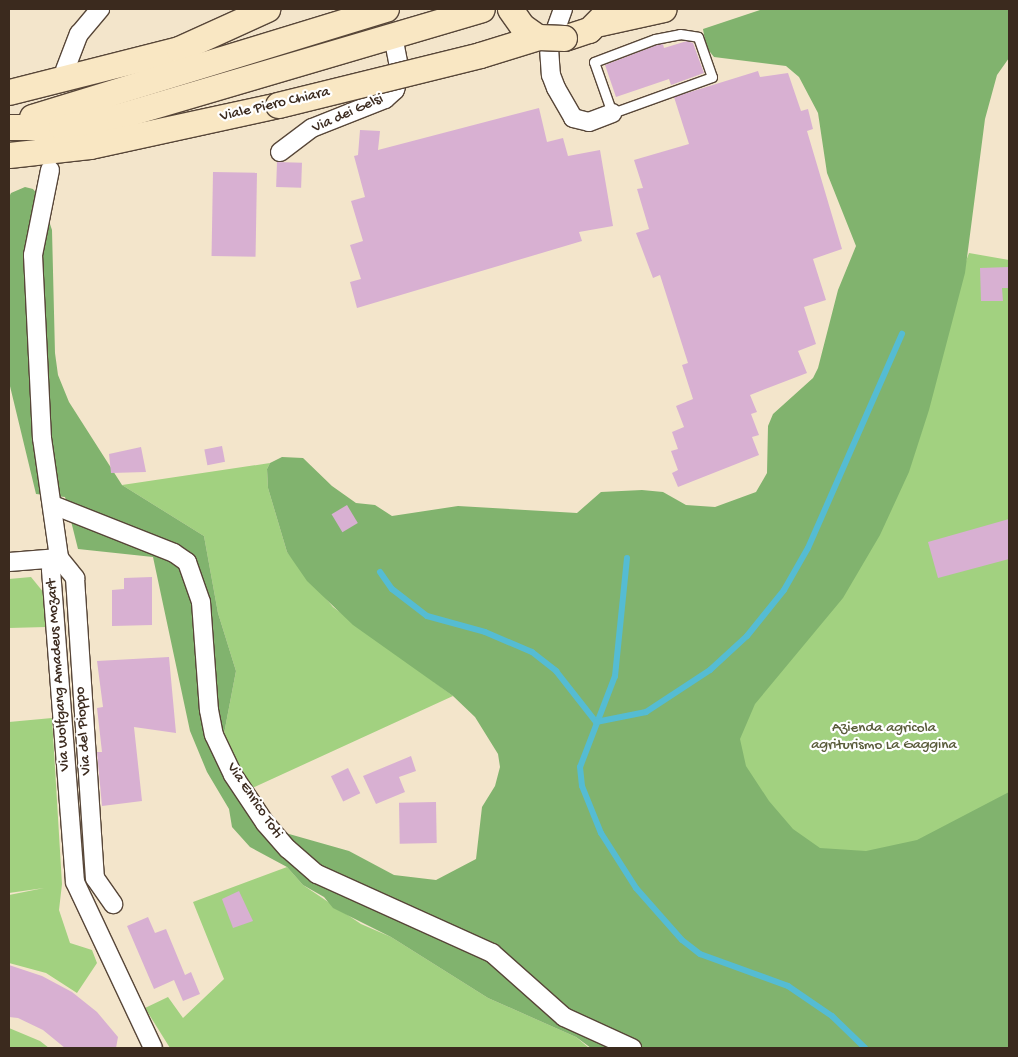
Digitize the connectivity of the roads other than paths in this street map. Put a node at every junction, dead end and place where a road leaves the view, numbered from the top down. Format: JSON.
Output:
{"nodes":[{"id":1,"x":100,"y":9,"type":"edge"},
{"id":2,"x":267,"y":9,"type":"edge"},
{"id":3,"x":386,"y":9,"type":"edge"},
{"id":4,"x":482,"y":9,"type":"edge"},
{"id":5,"x":510,"y":9,"type":"edge"},
{"id":6,"x":563,"y":9,"type":"edge"},
{"id":7,"x":662,"y":9,"type":"edge"},
{"id":8,"x":605,"y":16,"type":"edge"},
{"id":9,"x":393,"y":36,"type":"junction"},
{"id":10,"x":538,"y":37,"type":"junction"},
{"id":11,"x":65,"y":70,"type":"dead end"},
{"id":12,"x":11,"y":92,"type":"edge"},
{"id":13,"x":612,"y":112,"type":"junction"},
{"id":14,"x":9,"y":125,"type":"edge"},
{"id":15,"x":280,"y":152,"type":"dead end"},
{"id":16,"x":9,"y":155,"type":"edge"},
{"id":17,"x":50,"y":170,"type":"dead end"},
{"id":18,"x":53,"y":505,"type":"junction"},
{"id":19,"x":60,"y":558,"type":"junction"},
{"id":20,"x":9,"y":562,"type":"edge"},
{"id":21,"x":113,"y":904,"type":"dead end"},
{"id":22,"x":153,"y":1048,"type":"edge"},
{"id":23,"x":632,"y":1048,"type":"edge"}],
"edges":[{"from":1,"to":11,"type":"street"},
{"from":2,"to":12,"type":"street"},
{"from":3,"to":14,"type":"street","name":"Viale Piero Chiara"},
{"from":4,"to":9,"type":"street","name":"Viale Piero Chiara"},
{"from":5,"to":10,"type":"street","bridge":true},
{"from":6,"to":13,"type":"street"},
{"from":7,"to":8,"type":"street"},
{"from":8,"to":10,"type":"street","bridge":true},
{"from":9,"to":14,"type":"street","name":"Viale Piero Chiara"},
{"from":9,"to":15,"type":"street","name":"Via dei Gelsi"},
{"from":10,"to":16,"type":"street","name":"Viale Piero Chiara","bridge":true},
{"from":13,"to":13,"type":"lane"},
{"from":17,"to":18,"type":"street","name":"Via Wolfgang Amadeus Mozart"},
{"from":18,"to":19,"type":"street","name":"Via Wolfgang Amadeus Mozart"},
{"from":18,"to":23,"type":"street","name":"Via Enrico Toti"},
{"from":19,"to":20,"type":"street"},
{"from":19,"to":21,"type":"street","name":"Via del Pioppo"},
{"from":19,"to":22,"type":"street","name":"Via Wolfgang Amadeus Mozart"}]}
